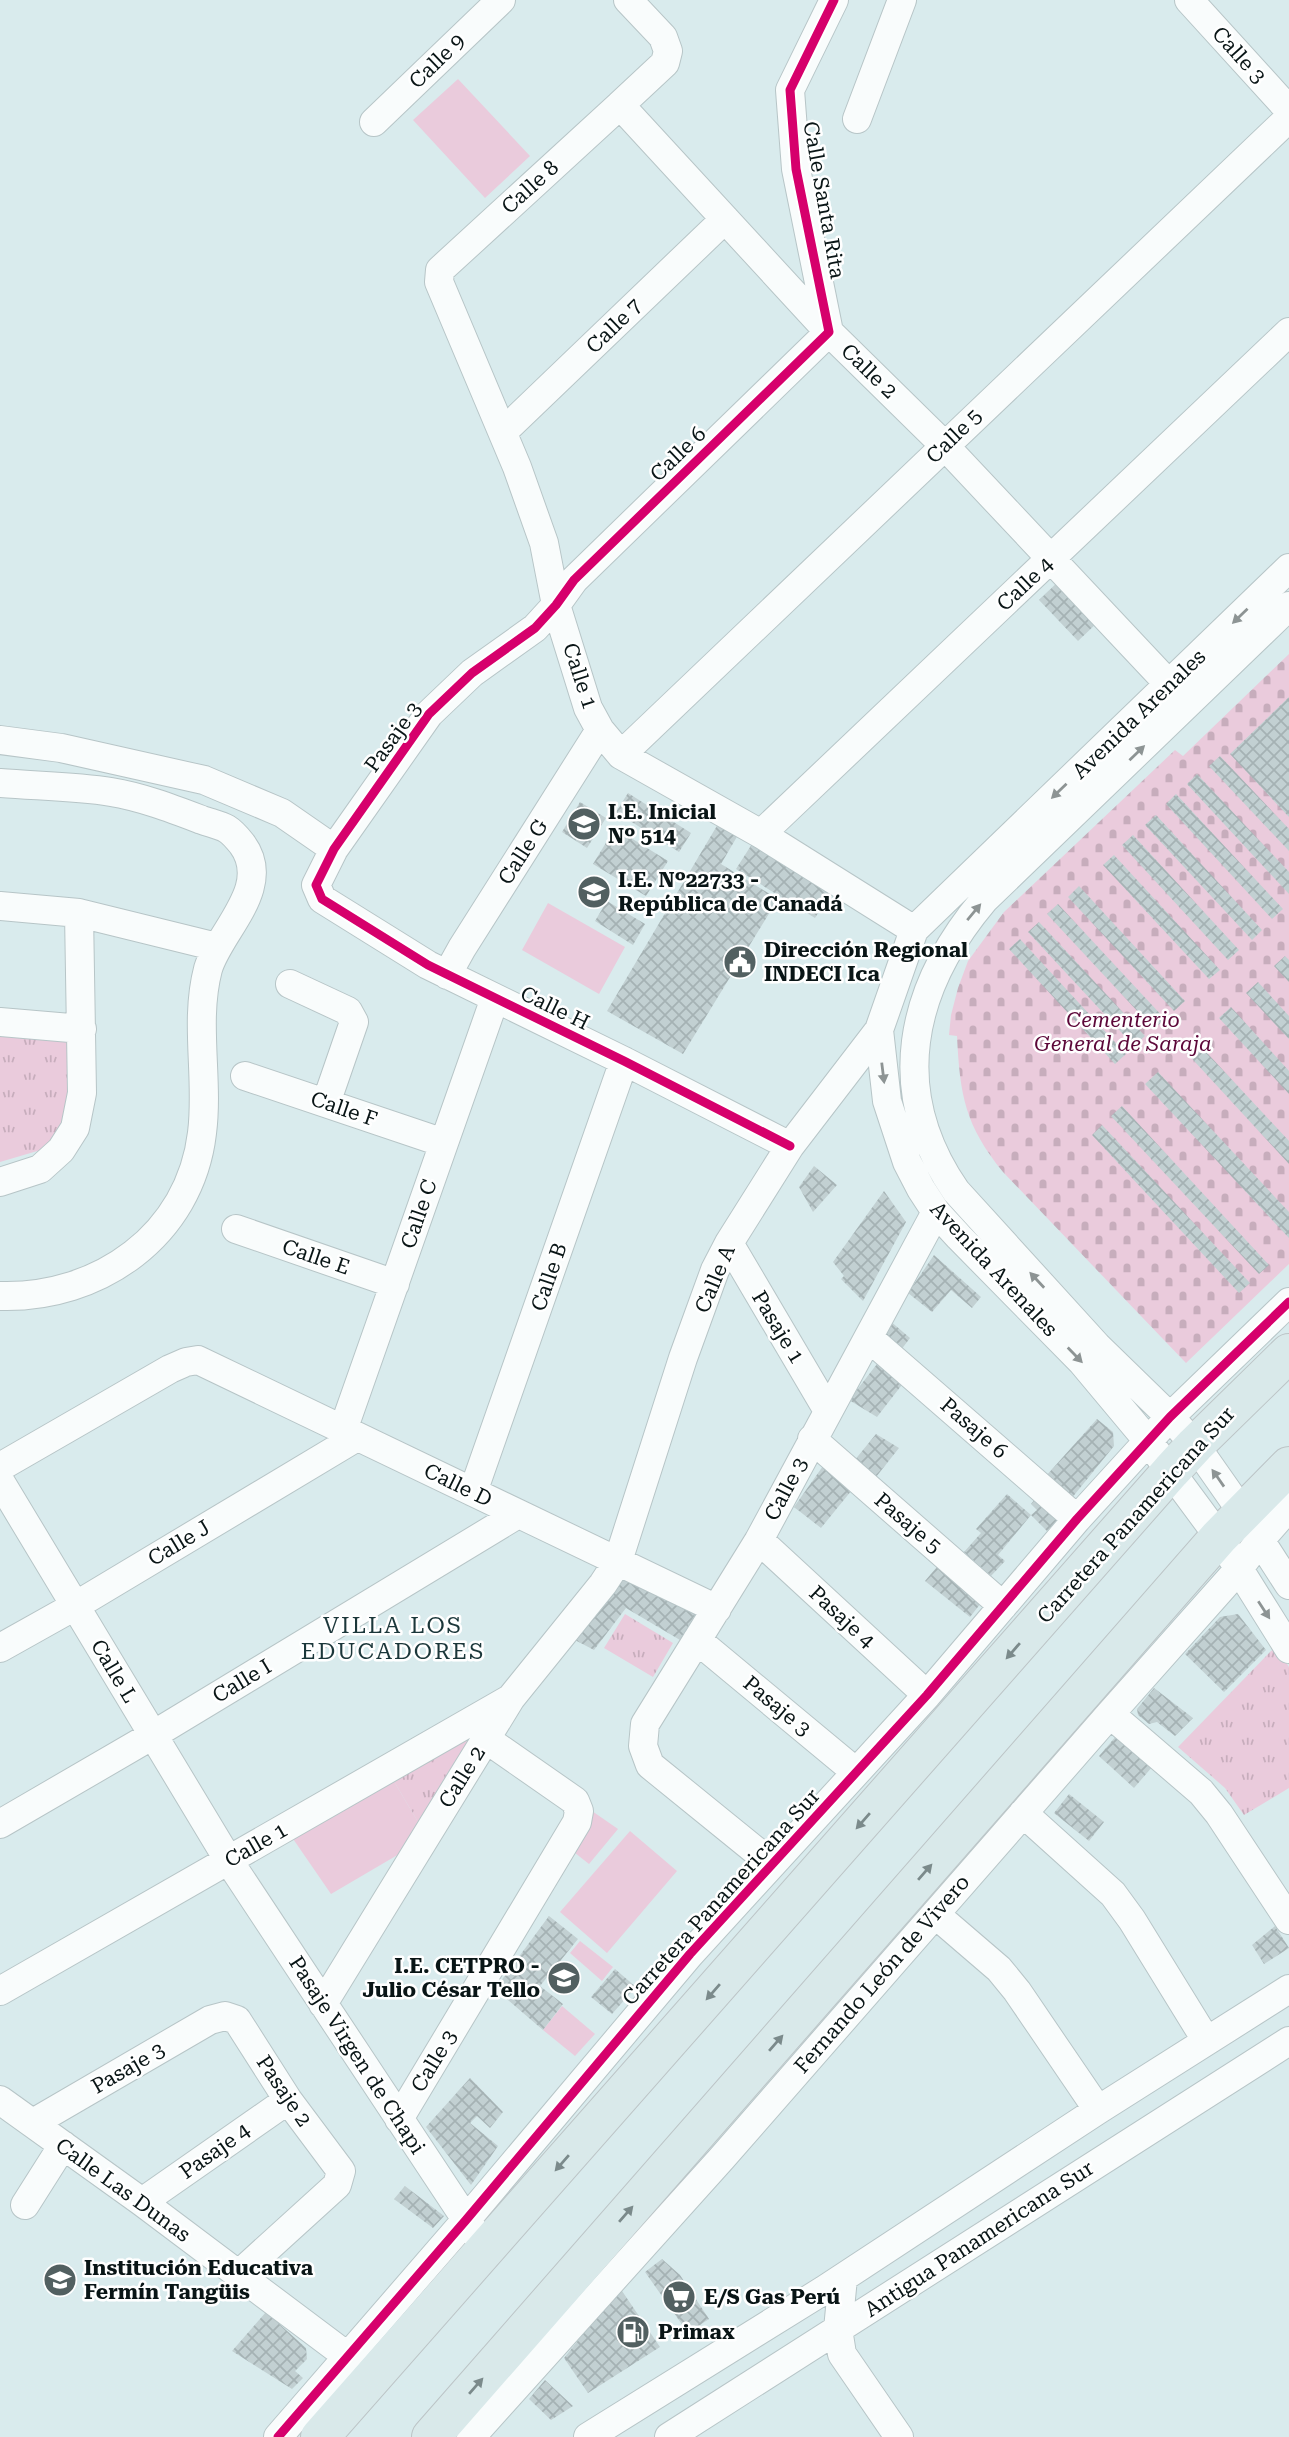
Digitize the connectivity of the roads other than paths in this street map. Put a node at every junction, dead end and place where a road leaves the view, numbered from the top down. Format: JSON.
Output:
{"nodes":[{"id":1,"x":500,"y":0,"type":"edge"},
{"id":2,"x":628,"y":0,"type":"edge"},
{"id":3,"x":834,"y":0,"type":"edge"},
{"id":4,"x":902,"y":0,"type":"edge"},
{"id":5,"x":1189,"y":0,"type":"edge"},
{"id":6,"x":620,"y":105,"type":"junction"},
{"id":7,"x":1289,"y":110,"type":"edge"},
{"id":8,"x":1289,"y":118,"type":"edge"},
{"id":9,"x":857,"y":119,"type":"dead end"},
{"id":10,"x":374,"y":122,"type":"dead end"},
{"id":11,"x":725,"y":219,"type":"junction"},
{"id":12,"x":440,"y":270,"type":"joint"},
{"id":13,"x":829,"y":332,"type":"junction"},
{"id":14,"x":1289,"y":332,"type":"edge"},
{"id":15,"x":503,"y":432,"type":"junction"},
{"id":16,"x":944,"y":445,"type":"junction"},
{"id":17,"x":1052,"y":558,"type":"junction"},
{"id":18,"x":1289,"y":568,"type":"edge"},
{"id":19,"x":556,"y":606,"type":"junction"},
{"id":20,"x":1289,"y":606,"type":"edge"},
{"id":21,"x":1179,"y":694,"type":"junction"},
{"id":22,"x":600,"y":730,"type":"junction"},
{"id":23,"x":0,"y":740,"type":"edge"},
{"id":24,"x":621,"y":755,"type":"junction"},
{"id":25,"x":0,"y":783,"type":"edge"},
{"id":26,"x":761,"y":834,"type":"junction"},
{"id":27,"x":334,"y":849,"type":"junction"},
{"id":28,"x":316,"y":885,"type":"joint"},
{"id":29,"x":0,"y":906,"type":"edge"},
{"id":30,"x":79,"y":913,"type":"junction"},
{"id":31,"x":914,"y":930,"type":"junction"},
{"id":32,"x":217,"y":947,"type":"junction"},
{"id":33,"x":447,"y":975,"type":"junction"},
{"id":34,"x":290,"y":985,"type":"dead end"},
{"id":35,"x":495,"y":998,"type":"junction"},
{"id":36,"x":0,"y":1022,"type":"edge"},
{"id":37,"x":82,"y":1028,"type":"junction"},
{"id":38,"x":879,"y":1030,"type":"junction"},
{"id":39,"x":624,"y":1061,"type":"junction"},
{"id":40,"x":245,"y":1076,"type":"dead end"},
{"id":41,"x":326,"y":1102,"type":"junction"},
{"id":42,"x":443,"y":1143,"type":"junction"},
{"id":43,"x":790,"y":1146,"type":"junction"},
{"id":44,"x":0,"y":1182,"type":"edge"},
{"id":45,"x":936,"y":1212,"type":"junction"},
{"id":46,"x":236,"y":1229,"type":"dead end"},
{"id":47,"x":729,"y":1243,"type":"junction"},
{"id":48,"x":395,"y":1284,"type":"junction"},
{"id":49,"x":0,"y":1296,"type":"edge"},
{"id":50,"x":1289,"y":1302,"type":"edge"},
{"id":51,"x":869,"y":1338,"type":"junction"},
{"id":52,"x":1289,"y":1353,"type":"edge"},
{"id":53,"x":828,"y":1411,"type":"junction"},
{"id":54,"x":1170,"y":1417,"type":"junction"},
{"id":55,"x":350,"y":1433,"type":"junction"},
{"id":56,"x":812,"y":1439,"type":"junction"},
{"id":57,"x":1148,"y":1441,"type":"junction"},
{"id":58,"x":1183,"y":1458,"type":"junction"},
{"id":59,"x":1289,"y":1466,"type":"edge"},
{"id":60,"x":0,"y":1467,"type":"edge"},
{"id":61,"x":0,"y":1481,"type":"edge"},
{"id":62,"x":473,"y":1492,"type":"junction"},
{"id":63,"x":1289,"y":1507,"type":"edge"},
{"id":64,"x":518,"y":1514,"type":"junction"},
{"id":65,"x":1077,"y":1519,"type":"junction"},
{"id":66,"x":1240,"y":1530,"type":"junction"},
{"id":67,"x":759,"y":1540,"type":"junction"},
{"id":68,"x":618,"y":1561,"type":"junction"},
{"id":69,"x":1238,"y":1570,"type":"junction"},
{"id":70,"x":1289,"y":1585,"type":"edge"},
{"id":71,"x":75,"y":1606,"type":"junction"},
{"id":72,"x":1003,"y":1606,"type":"junction"},
{"id":73,"x":718,"y":1609,"type":"junction"},
{"id":74,"x":697,"y":1640,"type":"junction"},
{"id":75,"x":0,"y":1648,"type":"edge"},
{"id":76,"x":1289,"y":1649,"type":"edge"},
{"id":77,"x":926,"y":1695,"type":"junction"},
{"id":78,"x":511,"y":1698,"type":"junction"},
{"id":79,"x":1110,"y":1714,"type":"junction"},
{"id":80,"x":153,"y":1735,"type":"junction"},
{"id":81,"x":486,"y":1739,"type":"junction"},
{"id":82,"x":856,"y":1772,"type":"junction"},
{"id":83,"x":1023,"y":1813,"type":"junction"},
{"id":84,"x":0,"y":1824,"type":"edge"},
{"id":85,"x":229,"y":1861,"type":"junction"},
{"id":86,"x":772,"y":1864,"type":"junction"},
{"id":87,"x":935,"y":1913,"type":"junction"},
{"id":88,"x":1289,"y":1920,"type":"edge"},
{"id":89,"x":1289,"y":1989,"type":"edge"},
{"id":90,"x":0,"y":1991,"type":"edge"},
{"id":91,"x":323,"y":2004,"type":"junction"},
{"id":92,"x":225,"y":2016,"type":"joint"},
{"id":93,"x":1206,"y":2040,"type":"junction"},
{"id":94,"x":1289,"y":2041,"type":"edge"},
{"id":95,"x":288,"y":2100,"type":"junction"},
{"id":96,"x":1,"y":2103,"type":"edge"},
{"id":97,"x":1098,"y":2110,"type":"junction"},
{"id":98,"x":400,"y":2119,"type":"junction"},
{"id":99,"x":33,"y":2123,"type":"junction"},
{"id":100,"x":63,"y":2145,"type":"junction"},
{"id":101,"x":142,"y":2202,"type":"junction"},
{"id":102,"x":25,"y":2206,"type":"dead end"},
{"id":103,"x":476,"y":2235,"type":"junction"},
{"id":104,"x":238,"y":2275,"type":"junction"},
{"id":105,"x":843,"y":2278,"type":"junction"},
{"id":106,"x":772,"y":2323,"type":"junction"},
{"id":107,"x":833,"y":2341,"type":"junction"},
{"id":108,"x":347,"y":2356,"type":"junction"},
{"id":109,"x":278,"y":2437,"type":"edge"},
{"id":110,"x":320,"y":2437,"type":"edge"},
{"id":111,"x":431,"y":2437,"type":"edge"},
{"id":112,"x":471,"y":2437,"type":"edge"},
{"id":113,"x":588,"y":2437,"type":"edge"},
{"id":114,"x":669,"y":2437,"type":"edge"},
{"id":115,"x":899,"y":2437,"type":"edge"}],
"edges":[{"from":1,"to":10,"type":"street","name":"Calle 9"},
{"from":2,"to":6,"type":"street"},
{"from":3,"to":13,"type":"street","name":"Calle Santa Rita"},
{"from":4,"to":9,"type":"street"},
{"from":5,"to":7,"type":"street","name":"Calle 3"},
{"from":6,"to":11,"type":"street","name":"Calle 2"},
{"from":6,"to":12,"type":"street","name":"Calle 8"},
{"from":8,"to":16,"type":"street","name":"Calle 5"},
{"from":11,"to":13,"type":"street","name":"Calle 2"},
{"from":11,"to":15,"type":"street","name":"Calle 7"},
{"from":12,"to":15,"type":"street","name":"Calle 1"},
{"from":13,"to":16,"type":"street","name":"Calle 2"},
{"from":13,"to":19,"type":"street","name":"Calle 6"},
{"from":14,"to":17,"type":"street","name":"Calle 4"},
{"from":15,"to":19,"type":"street","name":"Calle 1"},
{"from":16,"to":17,"type":"street","name":"Calle 2"},
{"from":16,"to":24,"type":"street","name":"Calle 5"},
{"from":17,"to":21,"type":"street","name":"Calle 2"},
{"from":17,"to":26,"type":"street","name":"Calle 4"},
{"from":18,"to":21,"type":"street","name":"Avenida Arenales","one_way":true},
{"from":19,"to":22,"type":"street","name":"Calle 1"},
{"from":19,"to":27,"type":"street","name":"Pasaje 3"},
{"from":20,"to":21,"type":"street","name":"Avenida Arenales"},
{"from":21,"to":31,"type":"street","name":"Avenida Arenales","one_way":true},
{"from":54,"to":21,"type":"street","name":"Avenida Arenales","one_way":true},
{"from":22,"to":24,"type":"street","name":"Calle 1"},
{"from":22,"to":33,"type":"street","name":"Calle G"},
{"from":23,"to":27,"type":"street"},
{"from":24,"to":26,"type":"street","name":"Calle 1"},
{"from":25,"to":32,"type":"street"},
{"from":26,"to":31,"type":"street","name":"Calle 1"},
{"from":27,"to":28,"type":"street","name":"Pasaje 3"},
{"from":28,"to":33,"type":"street","name":"Calle H"},
{"from":29,"to":30,"type":"street"},
{"from":30,"to":32,"type":"street"},
{"from":30,"to":37,"type":"street"},
{"from":31,"to":38,"type":"street","name":"Avenida Arenales"},
{"from":32,"to":49,"type":"street"},
{"from":33,"to":35,"type":"street","name":"Calle H"},
{"from":34,"to":41,"type":"street"},
{"from":35,"to":39,"type":"street","name":"Calle H"},
{"from":35,"to":42,"type":"street","name":"Calle C"},
{"from":36,"to":37,"type":"street"},
{"from":37,"to":44,"type":"street"},
{"from":38,"to":43,"type":"street","name":"Calle A"},
{"from":38,"to":45,"type":"street","name":"Avenida Arenales","one_way":true},
{"from":39,"to":43,"type":"street","name":"Calle H"},
{"from":39,"to":62,"type":"street","name":"Calle B"},
{"from":40,"to":41,"type":"street","name":"Calle F"},
{"from":41,"to":42,"type":"street","name":"Calle F"},
{"from":42,"to":48,"type":"street","name":"Calle C"},
{"from":43,"to":47,"type":"street","name":"Calle A"},
{"from":45,"to":51,"type":"street","name":"Calle 3"},
{"from":45,"to":57,"type":"street","name":"Avenida Arenales","one_way":true},
{"from":46,"to":48,"type":"street","name":"Calle E"},
{"from":47,"to":53,"type":"street","name":"Pasaje 1"},
{"from":47,"to":68,"type":"street","name":"Calle A"},
{"from":48,"to":55,"type":"street","name":"Calle C"},
{"from":50,"to":54,"type":"street","name":"Carretera Panamericana Sur"},
{"from":51,"to":53,"type":"street","name":"Calle 3"},
{"from":51,"to":65,"type":"street","name":"Pasaje 6"},
{"from":52,"to":58,"type":"highway","name":"Carretera Panamericana Sur"},
{"from":53,"to":56,"type":"street","name":"Calle 3"},
{"from":54,"to":57,"type":"street","name":"Carretera Panamericana Sur"},
{"from":54,"to":58,"type":"street","name":"Avenida Arenales"},
{"from":55,"to":60,"type":"street","name":"Calle D"},
{"from":55,"to":62,"type":"street","name":"Calle D"},
{"from":55,"to":71,"type":"street","name":"Calle J"},
{"from":56,"to":67,"type":"street","name":"Calle 3"},
{"from":56,"to":72,"type":"street","name":"Pasaje 5"},
{"from":57,"to":58,"type":"street","name":"Avenida Arenales"},
{"from":57,"to":65,"type":"street","name":"Carretera Panamericana Sur"},
{"from":58,"to":66,"type":"street","name":"Avenida Arenales"},
{"from":58,"to":103,"type":"highway","name":"Carretera Panamericana Sur","one_way":true},
{"from":59,"to":66,"type":"highway"},
{"from":61,"to":71,"type":"street","name":"Calle L"},
{"from":62,"to":64,"type":"street","name":"Calle D"},
{"from":63,"to":66,"type":"street"},
{"from":64,"to":68,"type":"street","name":"Calle D"},
{"from":64,"to":80,"type":"street","name":"Calle I"},
{"from":65,"to":72,"type":"street","name":"Carretera Panamericana Sur"},
{"from":66,"to":69,"type":"street","name":"Avenida Arenales"},
{"from":66,"to":70,"type":"street","name":"Avenida Arenales"},
{"from":111,"to":66,"type":"highway","one_way":true},
{"from":67,"to":73,"type":"street","name":"Calle 3"},
{"from":67,"to":77,"type":"street","name":"Pasaje 4"},
{"from":68,"to":73,"type":"street","name":"Calle D"},
{"from":68,"to":78,"type":"street","name":"Calle 2"},
{"from":69,"to":76,"type":"street","name":"Avenida Arenales","one_way":true},
{"from":69,"to":79,"type":"street","name":"Fernando León de Vivero"},
{"from":71,"to":75,"type":"street","name":"Calle J"},
{"from":71,"to":80,"type":"street","name":"Calle L"},
{"from":72,"to":77,"type":"street","name":"Carretera Panamericana Sur"},
{"from":73,"to":74,"type":"street","name":"Calle 3"},
{"from":74,"to":82,"type":"street","name":"Pasaje 3"},
{"from":74,"to":86,"type":"street","name":"Calle 3"},
{"from":77,"to":82,"type":"street","name":"Carretera Panamericana Sur"},
{"from":78,"to":81,"type":"street","name":"Calle 2"},
{"from":78,"to":85,"type":"street","name":"Calle 1"},
{"from":79,"to":83,"type":"street","name":"Fernando León de Vivero"},
{"from":79,"to":88,"type":"street"},
{"from":80,"to":84,"type":"street","name":"Calle I"},
{"from":80,"to":85,"type":"street","name":"Calle L"},
{"from":81,"to":91,"type":"street","name":"Calle 2"},
{"from":81,"to":98,"type":"street","name":"Calle 3"},
{"from":82,"to":86,"type":"street","name":"Carretera Panamericana Sur"},
{"from":83,"to":87,"type":"street","name":"Fernando León de Vivero"},
{"from":83,"to":93,"type":"street"},
{"from":85,"to":90,"type":"street","name":"Calle 1"},
{"from":85,"to":91,"type":"street","name":"Pasaje Virgen de Chapi"},
{"from":86,"to":103,"type":"street","name":"Carretera Panamericana Sur"},
{"from":87,"to":97,"type":"street"},
{"from":87,"to":112,"type":"street","name":"Fernando León de Vivero"},
{"from":89,"to":93,"type":"street"},
{"from":91,"to":98,"type":"street","name":"Pasaje Virgen de Chapi"},
{"from":92,"to":95,"type":"street","name":"Pasaje 2"},
{"from":92,"to":99,"type":"street","name":"Pasaje 3"},
{"from":93,"to":97,"type":"street"},
{"from":94,"to":107,"type":"street","name":"Antigua Panamericana Sur"},
{"from":95,"to":101,"type":"street","name":"Pasaje 4"},
{"from":95,"to":104,"type":"street","name":"Pasaje 2"},
{"from":96,"to":99,"type":"street","name":"Calle Las Dunas"},
{"from":97,"to":105,"type":"street"},
{"from":98,"to":103,"type":"street","name":"Pasaje Virgen de Chapi"},
{"from":99,"to":100,"type":"street","name":"Calle Las Dunas"},
{"from":100,"to":101,"type":"street","name":"Calle Las Dunas"},
{"from":100,"to":102,"type":"street"},
{"from":101,"to":104,"type":"street","name":"Calle Las Dunas"},
{"from":103,"to":108,"type":"street","name":"Carretera Panamericana Sur"},
{"from":103,"to":110,"type":"highway","name":"Carretera Panamericana Sur"},
{"from":104,"to":108,"type":"street","name":"Calle Las Dunas"},
{"from":105,"to":106,"type":"street"},
{"from":105,"to":107,"type":"street"},
{"from":106,"to":107,"type":"street"},
{"from":106,"to":113,"type":"street"},
{"from":107,"to":114,"type":"street","name":"Antigua Panamericana Sur"},
{"from":107,"to":115,"type":"street"},
{"from":108,"to":109,"type":"street","name":"Carretera Panamericana Sur"}]}
